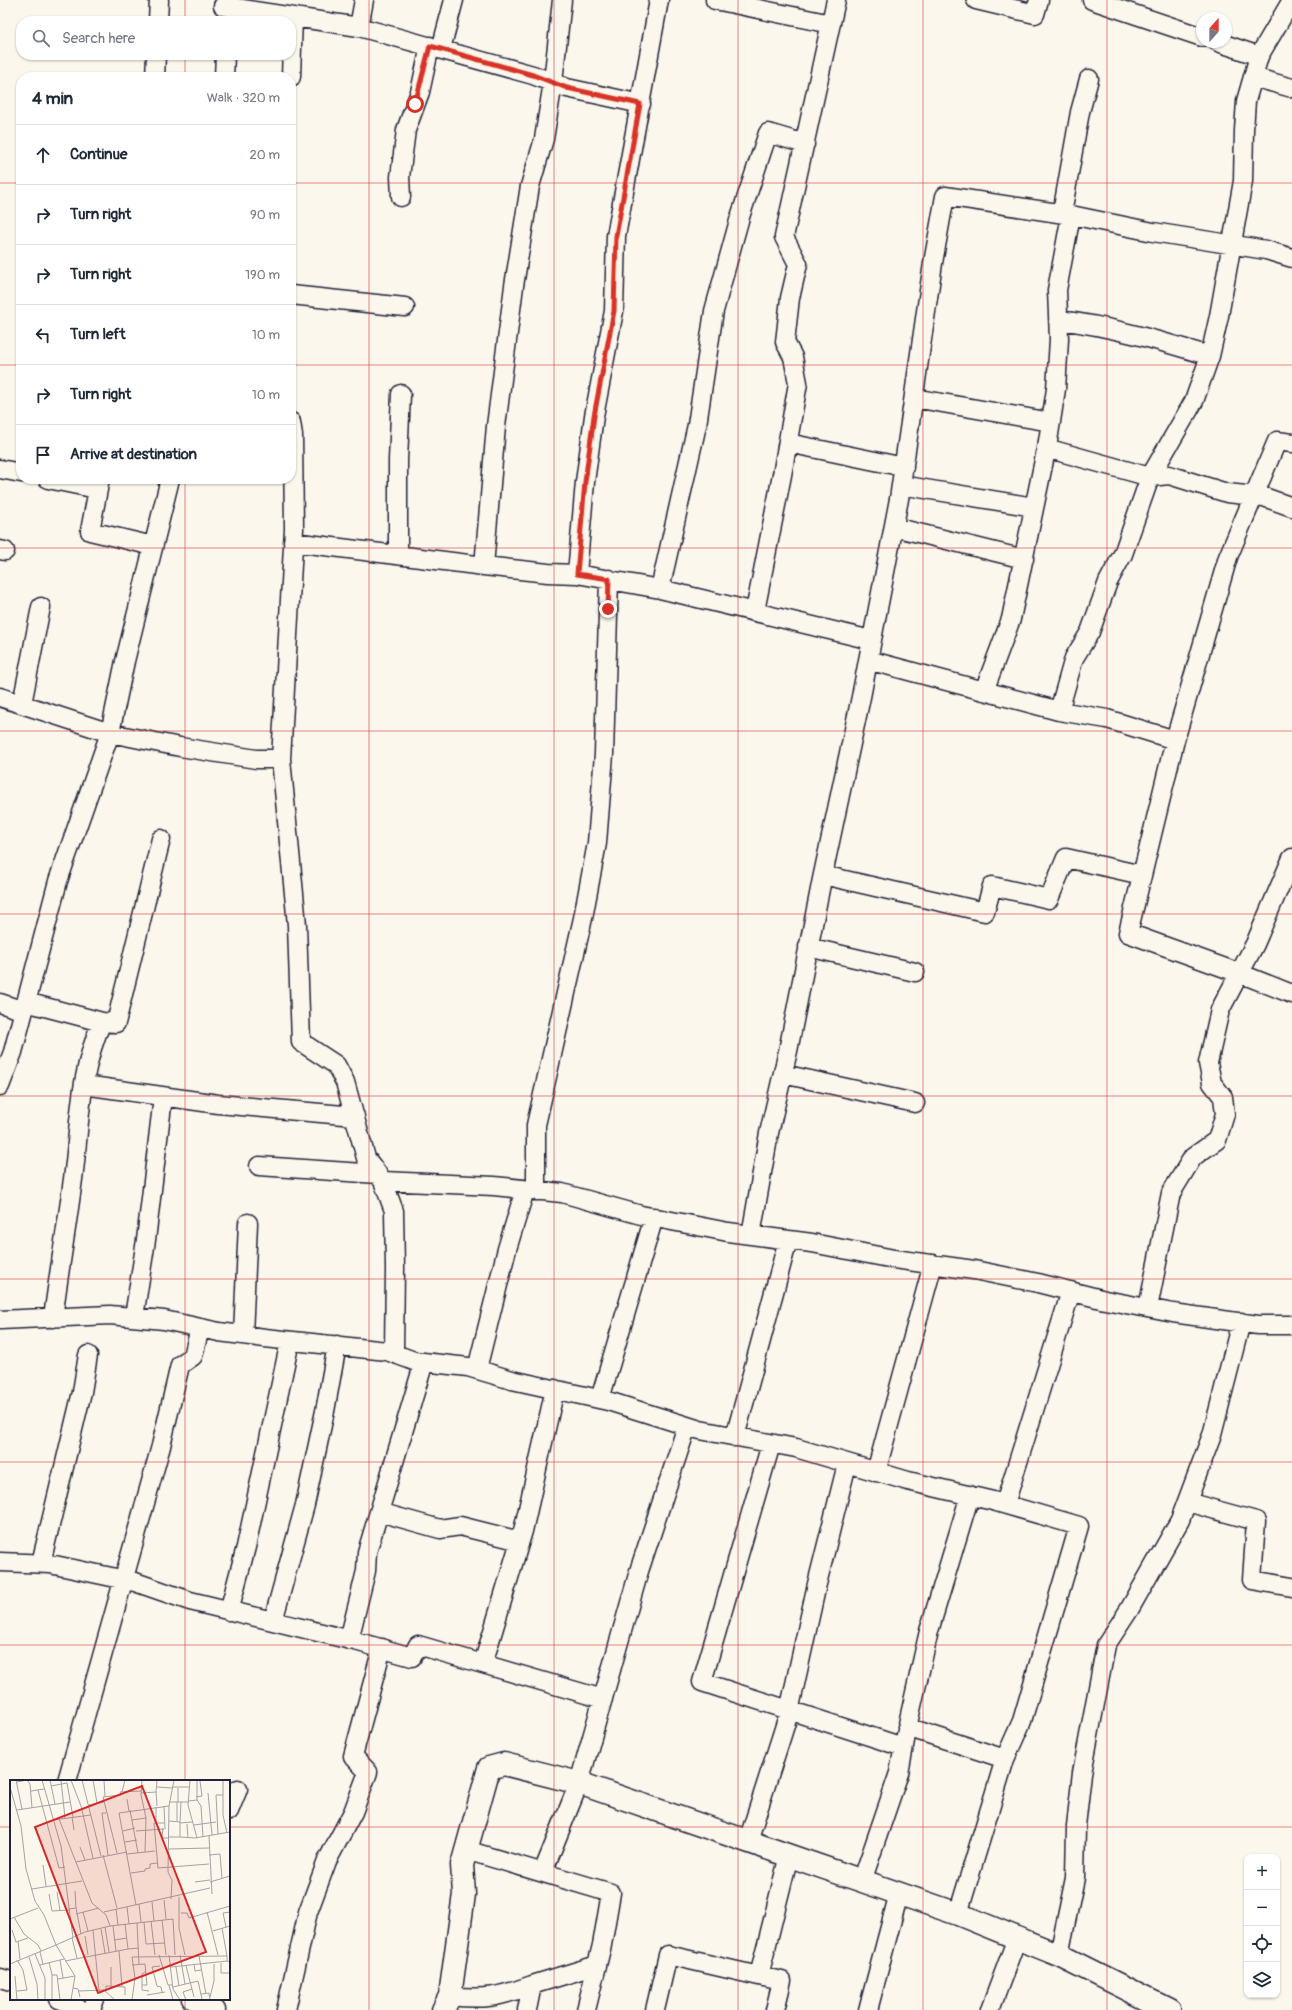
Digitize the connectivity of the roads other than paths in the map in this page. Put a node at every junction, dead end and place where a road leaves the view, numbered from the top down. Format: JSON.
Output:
{"nodes":[{"id":1,"x":159,"y":0,"type":"edge"},
{"id":2,"x":364,"y":0,"type":"edge"},
{"id":3,"x":454,"y":0,"type":"edge"},
{"id":4,"x":562,"y":0,"type":"edge"},
{"id":5,"x":659,"y":0,"type":"edge"},
{"id":6,"x":715,"y":0,"type":"edge"},
{"id":7,"x":836,"y":0,"type":"edge"},
{"id":8,"x":976,"y":0,"type":"edge"},
{"id":9,"x":1039,"y":0,"type":"edge"},
{"id":10,"x":1092,"y":0,"type":"edge"},
{"id":11,"x":1292,"y":0,"type":"edge"},
{"id":12,"x":756,"y":4,"type":"edge"},
{"id":13,"x":224,"y":9,"type":"edge"},
{"id":14,"x":158,"y":16,"type":"edge"},
{"id":15,"x":284,"y":16,"type":"edge"},
{"id":16,"x":296,"y":17,"type":"edge"},
{"id":17,"x":831,"y":24,"type":"junction"},
{"id":18,"x":359,"y":27,"type":"junction"},
{"id":19,"x":1196,"y":35,"type":"edge"},
{"id":20,"x":435,"y":47,"type":"junction"},
{"id":21,"x":1232,"y":47,"type":"edge"},
{"id":22,"x":1259,"y":56,"type":"junction"},
{"id":23,"x":156,"y":60,"type":"edge"},
{"id":24,"x":225,"y":60,"type":"edge"},
{"id":25,"x":292,"y":60,"type":"edge"},
{"id":26,"x":155,"y":72,"type":"edge"},
{"id":27,"x":224,"y":72,"type":"edge"},
{"id":28,"x":291,"y":72,"type":"edge"},
{"id":29,"x":1253,"y":76,"type":"junction"},
{"id":30,"x":1089,"y":79,"type":"dead end"},
{"id":31,"x":553,"y":82,"type":"junction"},
{"id":32,"x":1292,"y":88,"type":"edge"},
{"id":33,"x":640,"y":104,"type":"junction"},
{"id":34,"x":805,"y":144,"type":"junction"},
{"id":35,"x":401,"y":197,"type":"dead end"},
{"id":36,"x":1066,"y":214,"type":"junction"},
{"id":37,"x":1232,"y":244,"type":"junction"},
{"id":38,"x":1292,"y":258,"type":"edge"},
{"id":39,"x":296,"y":296,"type":"edge"},
{"id":40,"x":405,"y":307,"type":"dead end"},
{"id":41,"x":1059,"y":320,"type":"junction"},
{"id":42,"x":1210,"y":356,"type":"junction"},
{"id":43,"x":401,"y":394,"type":"dead end"},
{"id":44,"x":914,"y":398,"type":"junction"},
{"id":45,"x":1051,"y":422,"type":"junction"},
{"id":46,"x":788,"y":443,"type":"junction"},
{"id":47,"x":1292,"y":444,"type":"edge"},
{"id":48,"x":1046,"y":448,"type":"junction"},
{"id":49,"x":904,"y":467,"type":"junction"},
{"id":50,"x":0,"y":469,"type":"edge"},
{"id":51,"x":16,"y":472,"type":"edge"},
{"id":52,"x":1150,"y":477,"type":"junction"},
{"id":53,"x":98,"y":484,"type":"edge"},
{"id":54,"x":169,"y":484,"type":"edge"},
{"id":55,"x":293,"y":484,"type":"edge"},
{"id":56,"x":901,"y":485,"type":"junction"},
{"id":57,"x":1253,"y":496,"type":"junction"},
{"id":58,"x":1034,"y":507,"type":"junction"},
{"id":59,"x":1292,"y":507,"type":"edge"},
{"id":60,"x":894,"y":527,"type":"junction"},
{"id":61,"x":294,"y":542,"type":"junction"},
{"id":62,"x":153,"y":546,"type":"junction"},
{"id":63,"x":398,"y":555,"type":"junction"},
{"id":64,"x":1024,"y":559,"type":"junction"},
{"id":65,"x":484,"y":566,"type":"junction"},
{"id":66,"x":577,"y":574,"type":"junction"},
{"id":67,"x":609,"y":579,"type":"junction"},
{"id":68,"x":660,"y":589,"type":"junction"},
{"id":69,"x":41,"y":607,"type":"dead end"},
{"id":70,"x":755,"y":610,"type":"junction"},
{"id":71,"x":871,"y":640,"type":"junction"},
{"id":72,"x":868,"y":660,"type":"junction"},
{"id":73,"x":984,"y":691,"type":"junction"},
{"id":74,"x":0,"y":697,"type":"edge"},
{"id":75,"x":22,"y":704,"type":"junction"},
{"id":76,"x":1059,"y":712,"type":"junction"},
{"id":77,"x":110,"y":733,"type":"junction"},
{"id":78,"x":1175,"y":740,"type":"junction"},
{"id":79,"x":281,"y":759,"type":"junction"},
{"id":80,"x":162,"y":839,"type":"dead end"},
{"id":81,"x":1292,"y":858,"type":"edge"},
{"id":82,"x":823,"y":874,"type":"junction"},
{"id":83,"x":1142,"y":875,"type":"junction"},
{"id":84,"x":808,"y":947,"type":"junction"},
{"id":85,"x":915,"y":972,"type":"dead end"},
{"id":86,"x":1239,"y":973,"type":"junction"},
{"id":87,"x":1292,"y":994,"type":"edge"},
{"id":88,"x":0,"y":1003,"type":"edge"},
{"id":89,"x":25,"y":1006,"type":"junction"},
{"id":90,"x":102,"y":1022,"type":"junction"},
{"id":91,"x":783,"y":1074,"type":"junction"},
{"id":92,"x":84,"y":1085,"type":"junction"},
{"id":93,"x":0,"y":1086,"type":"edge"},
{"id":94,"x":163,"y":1097,"type":"junction"},
{"id":95,"x":915,"y":1104,"type":"dead end"},
{"id":96,"x":355,"y":1116,"type":"junction"},
{"id":97,"x":260,"y":1166,"type":"dead end"},
{"id":98,"x":381,"y":1177,"type":"junction"},
{"id":99,"x":530,"y":1191,"type":"junction"},
{"id":100,"x":654,"y":1217,"type":"junction"},
{"id":101,"x":248,"y":1223,"type":"dead end"},
{"id":102,"x":751,"y":1235,"type":"junction"},
{"id":103,"x":788,"y":1240,"type":"junction"},
{"id":104,"x":933,"y":1264,"type":"junction"},
{"id":105,"x":1070,"y":1291,"type":"junction"},
{"id":106,"x":1148,"y":1308,"type":"junction"},
{"id":107,"x":134,"y":1317,"type":"junction"},
{"id":108,"x":53,"y":1318,"type":"junction"},
{"id":109,"x":0,"y":1320,"type":"edge"},
{"id":110,"x":1241,"y":1322,"type":"junction"},
{"id":111,"x":1292,"y":1325,"type":"edge"},
{"id":112,"x":200,"y":1328,"type":"junction"},
{"id":113,"x":243,"y":1335,"type":"junction"},
{"id":114,"x":290,"y":1341,"type":"junction"},
{"id":115,"x":337,"y":1345,"type":"junction"},
{"id":116,"x":394,"y":1353,"type":"junction"},
{"id":117,"x":88,"y":1355,"type":"dead end"},
{"id":118,"x":424,"y":1362,"type":"junction"},
{"id":119,"x":477,"y":1369,"type":"junction"},
{"id":120,"x":555,"y":1389,"type":"junction"},
{"id":121,"x":600,"y":1399,"type":"junction"},
{"id":122,"x":687,"y":1426,"type":"junction"},
{"id":123,"x":735,"y":1437,"type":"junction"},
{"id":124,"x":771,"y":1444,"type":"junction"},
{"id":125,"x":847,"y":1464,"type":"junction"},
{"id":126,"x":876,"y":1472,"type":"junction"},
{"id":127,"x":970,"y":1495,"type":"junction"},
{"id":128,"x":1187,"y":1502,"type":"junction"},
{"id":129,"x":1005,"y":1504,"type":"junction"},
{"id":130,"x":379,"y":1512,"type":"junction"},
{"id":131,"x":520,"y":1541,"type":"junction"},
{"id":132,"x":0,"y":1562,"type":"edge"},
{"id":133,"x":41,"y":1563,"type":"junction"},
{"id":134,"x":122,"y":1579,"type":"junction"},
{"id":135,"x":1292,"y":1587,"type":"edge"},
{"id":136,"x":228,"y":1611,"type":"junction"},
{"id":137,"x":273,"y":1622,"type":"junction"},
{"id":138,"x":349,"y":1640,"type":"junction"},
{"id":139,"x":382,"y":1648,"type":"junction"},
{"id":140,"x":484,"y":1664,"type":"junction"},
{"id":141,"x":603,"y":1699,"type":"junction"},
{"id":142,"x":789,"y":1710,"type":"junction"},
{"id":143,"x":907,"y":1727,"type":"junction"},
{"id":144,"x":903,"y":1747,"type":"junction"},
{"id":145,"x":1005,"y":1759,"type":"junction"},
{"id":146,"x":66,"y":1780,"type":"edge"},
{"id":147,"x":579,"y":1783,"type":"junction"},
{"id":148,"x":238,"y":1789,"type":"dead end"},
{"id":149,"x":230,"y":1809,"type":"edge"},
{"id":150,"x":748,"y":1841,"type":"junction"},
{"id":151,"x":466,"y":1850,"type":"junction"},
{"id":152,"x":789,"y":1855,"type":"junction"},
{"id":153,"x":543,"y":1872,"type":"junction"},
{"id":154,"x":862,"y":1881,"type":"junction"},
{"id":155,"x":899,"y":1893,"type":"junction"},
{"id":156,"x":958,"y":1914,"type":"junction"},
{"id":157,"x":1017,"y":1938,"type":"junction"},
{"id":158,"x":1059,"y":1955,"type":"junction"},
{"id":159,"x":596,"y":1965,"type":"junction"},
{"id":160,"x":760,"y":1976,"type":"junction"},
{"id":161,"x":0,"y":1978,"type":"edge"},
{"id":162,"x":10,"y":1981,"type":"edge"},
{"id":163,"x":532,"y":1985,"type":"junction"},
{"id":164,"x":61,"y":2000,"type":"edge"},
{"id":165,"x":95,"y":2000,"type":"edge"},
{"id":166,"x":193,"y":2000,"type":"edge"},
{"id":167,"x":447,"y":2003,"type":"edge"},
{"id":168,"x":80,"y":2010,"type":"edge"},
{"id":169,"x":91,"y":2010,"type":"edge"},
{"id":170,"x":216,"y":2010,"type":"edge"},
{"id":171,"x":286,"y":2010,"type":"edge"},
{"id":172,"x":527,"y":2010,"type":"edge"},
{"id":173,"x":586,"y":2010,"type":"edge"},
{"id":174,"x":655,"y":2010,"type":"edge"},
{"id":175,"x":775,"y":2010,"type":"edge"},
{"id":176,"x":868,"y":2010,"type":"edge"},
{"id":177,"x":990,"y":2010,"type":"edge"},
{"id":178,"x":1169,"y":2010,"type":"edge"}],
"edges":[{"from":1,"to":14,"type":"street"},
{"from":2,"to":18,"type":"street"},
{"from":3,"to":20,"type":"street"},
{"from":4,"to":31,"type":"street"},
{"from":5,"to":33,"type":"street"},
{"from":6,"to":12,"type":"street"},
{"from":7,"to":17,"type":"street"},
{"from":8,"to":9,"type":"street"},
{"from":10,"to":19,"type":"street"},
{"from":11,"to":22,"type":"street"},
{"from":12,"to":17,"type":"street"},
{"from":13,"to":15,"type":"street"},
{"from":16,"to":18,"type":"street"},
{"from":17,"to":34,"type":"street"},
{"from":18,"to":20,"type":"street"},
{"from":20,"to":31,"type":"street"},
{"from":20,"to":35,"type":"street"},
{"from":21,"to":22,"type":"street"},
{"from":22,"to":29,"type":"street"},
{"from":23,"to":26,"type":"street"},
{"from":24,"to":27,"type":"street"},
{"from":25,"to":28,"type":"street"},
{"from":29,"to":32,"type":"street"},
{"from":29,"to":37,"type":"street"},
{"from":30,"to":36,"type":"street"},
{"from":31,"to":33,"type":"street"},
{"from":31,"to":65,"type":"street"},
{"from":33,"to":66,"type":"street"},
{"from":34,"to":46,"type":"street"},
{"from":34,"to":68,"type":"street"},
{"from":36,"to":37,"type":"street"},
{"from":36,"to":41,"type":"street"},
{"from":36,"to":44,"type":"street"},
{"from":37,"to":38,"type":"street"},
{"from":37,"to":42,"type":"street"},
{"from":39,"to":40,"type":"street"},
{"from":41,"to":42,"type":"street"},
{"from":41,"to":45,"type":"street"},
{"from":42,"to":52,"type":"street"},
{"from":43,"to":63,"type":"street"},
{"from":44,"to":45,"type":"street"},
{"from":44,"to":49,"type":"street"},
{"from":45,"to":48,"type":"street"},
{"from":46,"to":49,"type":"street"},
{"from":46,"to":70,"type":"street"},
{"from":47,"to":57,"type":"street"},
{"from":48,"to":52,"type":"street"},
{"from":48,"to":58,"type":"street"},
{"from":49,"to":56,"type":"street"},
{"from":50,"to":51,"type":"street"},
{"from":52,"to":57,"type":"street"},
{"from":52,"to":76,"type":"street"},
{"from":53,"to":62,"type":"street"},
{"from":54,"to":62,"type":"street"},
{"from":55,"to":61,"type":"street"},
{"from":56,"to":58,"type":"street"},
{"from":56,"to":60,"type":"street"},
{"from":57,"to":59,"type":"street"},
{"from":57,"to":78,"type":"street"},
{"from":58,"to":64,"type":"street"},
{"from":60,"to":64,"type":"street"},
{"from":60,"to":71,"type":"street"},
{"from":61,"to":63,"type":"street"},
{"from":61,"to":79,"type":"street"},
{"from":62,"to":77,"type":"street"},
{"from":63,"to":65,"type":"street"},
{"from":64,"to":73,"type":"street"},
{"from":65,"to":66,"type":"street"},
{"from":66,"to":67,"type":"street"},
{"from":67,"to":68,"type":"street"},
{"from":67,"to":99,"type":"street"},
{"from":68,"to":70,"type":"street"},
{"from":69,"to":75,"type":"street"},
{"from":70,"to":71,"type":"street"},
{"from":71,"to":72,"type":"street"},
{"from":72,"to":73,"type":"street"},
{"from":72,"to":82,"type":"street"},
{"from":73,"to":76,"type":"street"},
{"from":74,"to":75,"type":"street"},
{"from":75,"to":77,"type":"street"},
{"from":76,"to":78,"type":"street"},
{"from":77,"to":79,"type":"street"},
{"from":77,"to":89,"type":"street"},
{"from":78,"to":83,"type":"street"},
{"from":79,"to":96,"type":"street"},
{"from":80,"to":90,"type":"street"},
{"from":81,"to":86,"type":"street"},
{"from":82,"to":83,"type":"street"},
{"from":82,"to":84,"type":"street"},
{"from":83,"to":86,"type":"street"},
{"from":84,"to":85,"type":"street"},
{"from":84,"to":91,"type":"street"},
{"from":86,"to":87,"type":"street"},
{"from":86,"to":106,"type":"street"},
{"from":88,"to":89,"type":"street"},
{"from":89,"to":90,"type":"street"},
{"from":89,"to":93,"type":"street"},
{"from":90,"to":92,"type":"street"},
{"from":91,"to":95,"type":"street"},
{"from":91,"to":102,"type":"street"},
{"from":92,"to":94,"type":"street"},
{"from":92,"to":108,"type":"street"},
{"from":94,"to":96,"type":"street"},
{"from":94,"to":107,"type":"street"},
{"from":96,"to":98,"type":"street"},
{"from":97,"to":98,"type":"street"},
{"from":98,"to":99,"type":"street"},
{"from":98,"to":116,"type":"street"},
{"from":99,"to":100,"type":"street"},
{"from":99,"to":119,"type":"street"},
{"from":100,"to":102,"type":"street"},
{"from":100,"to":121,"type":"street"},
{"from":101,"to":113,"type":"street"},
{"from":102,"to":103,"type":"street"},
{"from":103,"to":104,"type":"street"},
{"from":103,"to":123,"type":"street"},
{"from":104,"to":105,"type":"street"},
{"from":104,"to":126,"type":"street"},
{"from":105,"to":106,"type":"street"},
{"from":105,"to":129,"type":"street"},
{"from":106,"to":110,"type":"street"},
{"from":107,"to":108,"type":"street"},
{"from":107,"to":112,"type":"street"},
{"from":108,"to":109,"type":"street"},
{"from":110,"to":111,"type":"street"},
{"from":110,"to":128,"type":"street"},
{"from":112,"to":113,"type":"street"},
{"from":112,"to":134,"type":"street"},
{"from":113,"to":114,"type":"street"},
{"from":114,"to":115,"type":"street"},
{"from":114,"to":136,"type":"street"},
{"from":115,"to":116,"type":"street"},
{"from":115,"to":137,"type":"street"},
{"from":116,"to":118,"type":"street"},
{"from":117,"to":133,"type":"street"},
{"from":118,"to":119,"type":"street"},
{"from":118,"to":130,"type":"street"},
{"from":119,"to":120,"type":"street"},
{"from":120,"to":121,"type":"street"},
{"from":120,"to":131,"type":"street"},
{"from":121,"to":122,"type":"street"},
{"from":122,"to":123,"type":"street"},
{"from":122,"to":141,"type":"street"},
{"from":123,"to":124,"type":"street"},
{"from":124,"to":125,"type":"street"},
{"from":124,"to":142,"type":"street"},
{"from":125,"to":126,"type":"street"},
{"from":125,"to":142,"type":"street"},
{"from":126,"to":127,"type":"street"},
{"from":127,"to":129,"type":"street"},
{"from":127,"to":143,"type":"street"},
{"from":128,"to":135,"type":"street"},
{"from":128,"to":158,"type":"street"},
{"from":129,"to":145,"type":"street"},
{"from":130,"to":131,"type":"street"},
{"from":130,"to":138,"type":"street"},
{"from":131,"to":140,"type":"street"},
{"from":132,"to":133,"type":"street"},
{"from":133,"to":134,"type":"street"},
{"from":134,"to":136,"type":"street"},
{"from":134,"to":146,"type":"street"},
{"from":136,"to":137,"type":"street"},
{"from":137,"to":138,"type":"street"},
{"from":138,"to":139,"type":"street"},
{"from":139,"to":140,"type":"street"},
{"from":139,"to":171,"type":"street"},
{"from":140,"to":141,"type":"street"},
{"from":141,"to":147,"type":"street"},
{"from":142,"to":144,"type":"street"},
{"from":142,"to":150,"type":"street"},
{"from":143,"to":144,"type":"street"},
{"from":143,"to":145,"type":"street"},
{"from":144,"to":154,"type":"street"},
{"from":145,"to":156,"type":"street"},
{"from":147,"to":150,"type":"street"},
{"from":147,"to":151,"type":"street"},
{"from":147,"to":153,"type":"street"},
{"from":148,"to":149,"type":"street"},
{"from":150,"to":152,"type":"street"},
{"from":151,"to":153,"type":"street"},
{"from":151,"to":167,"type":"street"},
{"from":152,"to":154,"type":"street"},
{"from":152,"to":160,"type":"street"},
{"from":153,"to":159,"type":"street"},
{"from":154,"to":155,"type":"street"},
{"from":155,"to":156,"type":"street"},
{"from":155,"to":176,"type":"street"},
{"from":156,"to":157,"type":"street"},
{"from":157,"to":158,"type":"street"},
{"from":157,"to":177,"type":"street"},
{"from":158,"to":178,"type":"street"},
{"from":159,"to":163,"type":"street"},
{"from":159,"to":173,"type":"street"},
{"from":160,"to":174,"type":"street"},
{"from":160,"to":175,"type":"street"},
{"from":161,"to":162,"type":"street"},
{"from":163,"to":167,"type":"street"},
{"from":163,"to":172,"type":"street"},
{"from":164,"to":168,"type":"street"},
{"from":165,"to":169,"type":"street"},
{"from":166,"to":170,"type":"street"}]}
